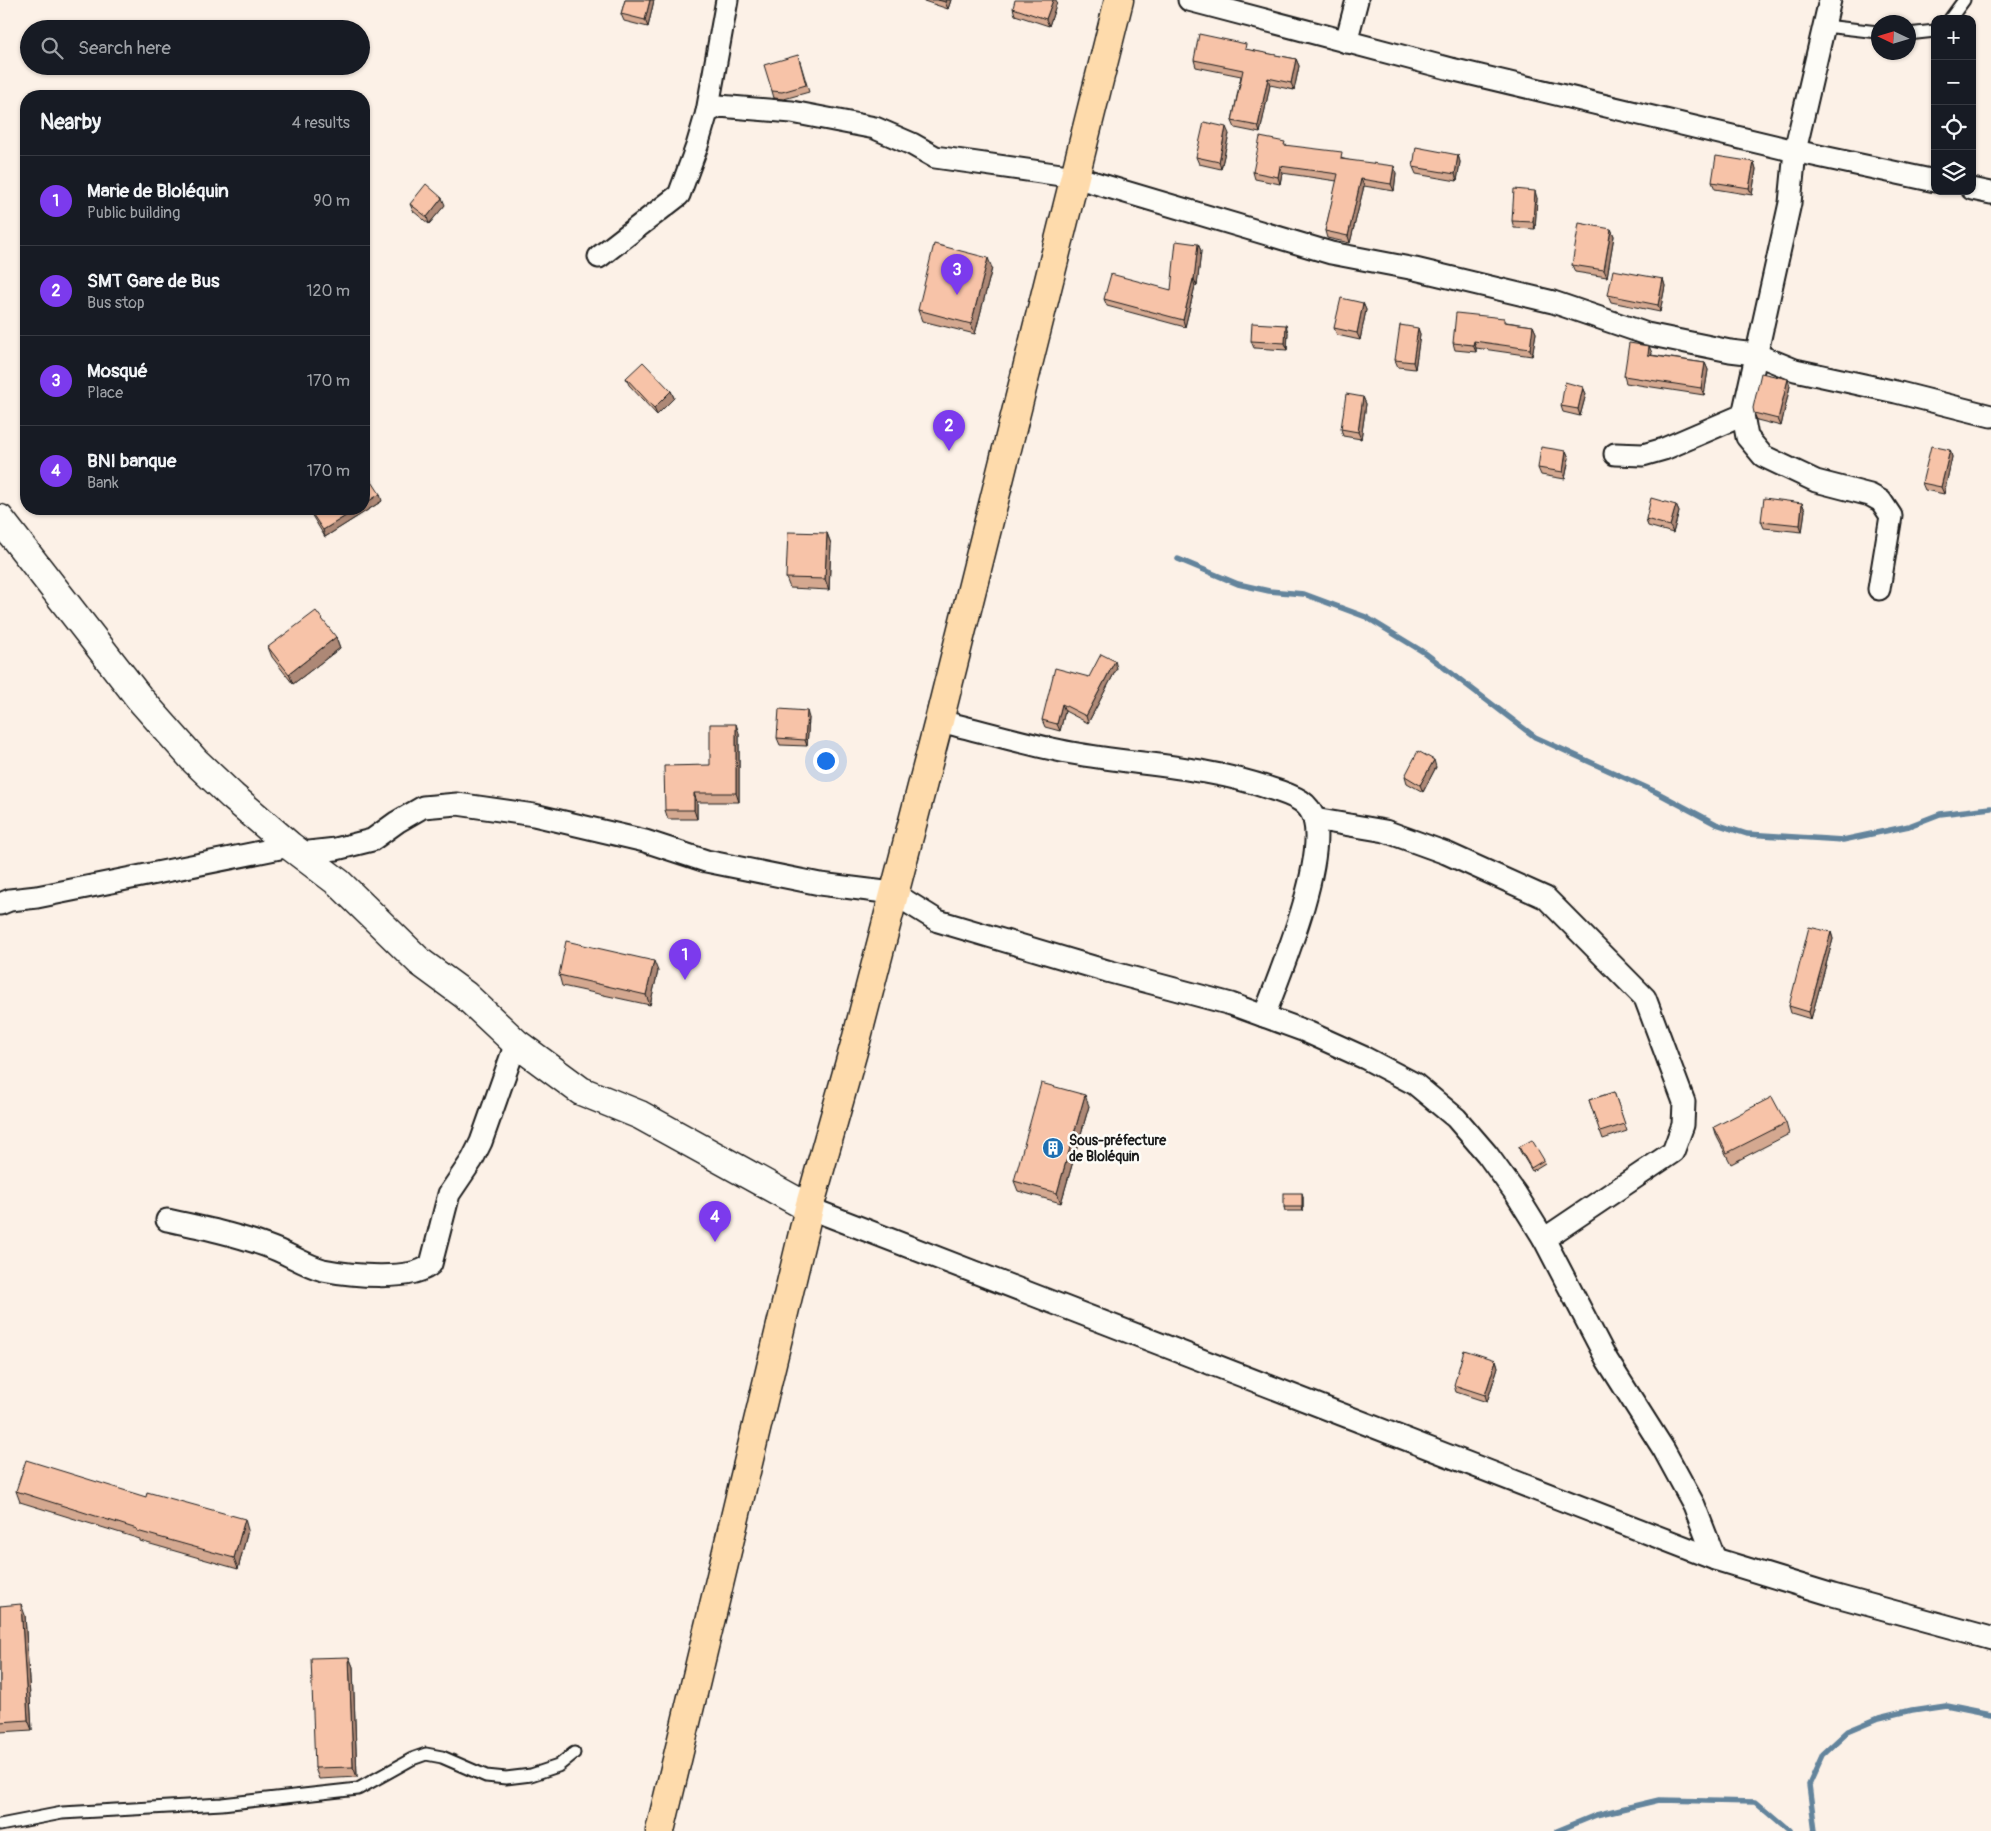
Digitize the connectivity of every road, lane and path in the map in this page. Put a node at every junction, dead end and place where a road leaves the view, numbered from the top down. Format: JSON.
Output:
{"nodes":[{"id":1,"x":727,"y":0,"type":"edge"},
{"id":2,"x":1119,"y":0,"type":"edge"},
{"id":3,"x":1189,"y":0,"type":"edge"},
{"id":4,"x":1358,"y":0,"type":"edge"},
{"id":5,"x":1830,"y":0,"type":"edge"},
{"id":6,"x":1964,"y":0,"type":"edge"},
{"id":7,"x":1953,"y":15,"type":"edge"},
{"id":8,"x":1825,"y":26,"type":"junction"},
{"id":9,"x":1871,"y":31,"type":"edge"},
{"id":10,"x":1931,"y":31,"type":"edge"},
{"id":11,"x":1916,"y":33,"type":"edge"},
{"id":12,"x":1346,"y":42,"type":"junction"},
{"id":13,"x":707,"y":112,"type":"junction"},
{"id":14,"x":1795,"y":151,"type":"junction"},
{"id":15,"x":1075,"y":177,"type":"junction"},
{"id":16,"x":1931,"y":180,"type":"edge"},
{"id":17,"x":1976,"y":190,"type":"edge"},
{"id":18,"x":1991,"y":193,"type":"edge"},
{"id":19,"x":599,"y":257,"type":"dead end"},
{"id":20,"x":1756,"y":354,"type":"junction"},
{"id":21,"x":1743,"y":415,"type":"junction"},
{"id":22,"x":1991,"y":416,"type":"edge"},
{"id":23,"x":1615,"y":454,"type":"dead end"},
{"id":24,"x":0,"y":520,"type":"edge"},
{"id":25,"x":1879,"y":588,"type":"dead end"},
{"id":26,"x":939,"y":721,"type":"junction"},
{"id":27,"x":1314,"y":819,"type":"junction"},
{"id":28,"x":295,"y":850,"type":"junction"},
{"id":29,"x":893,"y":893,"type":"junction"},
{"id":30,"x":0,"y":904,"type":"edge"},
{"id":31,"x":1264,"y":1016,"type":"junction"},
{"id":32,"x":516,"y":1043,"type":"junction"},
{"id":33,"x":809,"y":1208,"type":"junction"},
{"id":34,"x":167,"y":1220,"type":"dead end"},
{"id":35,"x":1544,"y":1239,"type":"junction"},
{"id":36,"x":1716,"y":1559,"type":"junction"},
{"id":37,"x":1991,"y":1638,"type":"edge"},
{"id":38,"x":574,"y":1753,"type":"dead end"},
{"id":39,"x":0,"y":1825,"type":"edge"},
{"id":40,"x":660,"y":1831,"type":"edge"}],
"edges":[{"from":1,"to":13,"type":"street"},
{"from":2,"to":15,"type":"highway"},
{"from":3,"to":12,"type":"street"},
{"from":4,"to":12,"type":"street"},
{"from":5,"to":8,"type":"street"},
{"from":6,"to":7,"type":"lane"},
{"from":8,"to":9,"type":"lane"},
{"from":8,"to":14,"type":"street"},
{"from":10,"to":11,"type":"lane"},
{"from":12,"to":14,"type":"street"},
{"from":13,"to":15,"type":"street"},
{"from":13,"to":19,"type":"street"},
{"from":14,"to":16,"type":"street"},
{"from":14,"to":20,"type":"street"},
{"from":15,"to":20,"type":"street"},
{"from":15,"to":26,"type":"highway"},
{"from":17,"to":18,"type":"street"},
{"from":20,"to":21,"type":"street"},
{"from":20,"to":22,"type":"street"},
{"from":21,"to":23,"type":"street"},
{"from":21,"to":25,"type":"street"},
{"from":24,"to":28,"type":"main road"},
{"from":26,"to":27,"type":"street"},
{"from":26,"to":29,"type":"highway"},
{"from":27,"to":31,"type":"street"},
{"from":27,"to":35,"type":"street"},
{"from":28,"to":29,"type":"street"},
{"from":28,"to":30,"type":"street"},
{"from":28,"to":32,"type":"main road"},
{"from":29,"to":31,"type":"street"},
{"from":29,"to":33,"type":"highway"},
{"from":31,"to":35,"type":"street"},
{"from":32,"to":33,"type":"main road"},
{"from":32,"to":34,"type":"street"},
{"from":33,"to":36,"type":"street"},
{"from":33,"to":40,"type":"highway"},
{"from":35,"to":36,"type":"street"},
{"from":36,"to":37,"type":"street"},
{"from":38,"to":39,"type":"lane"}]}
